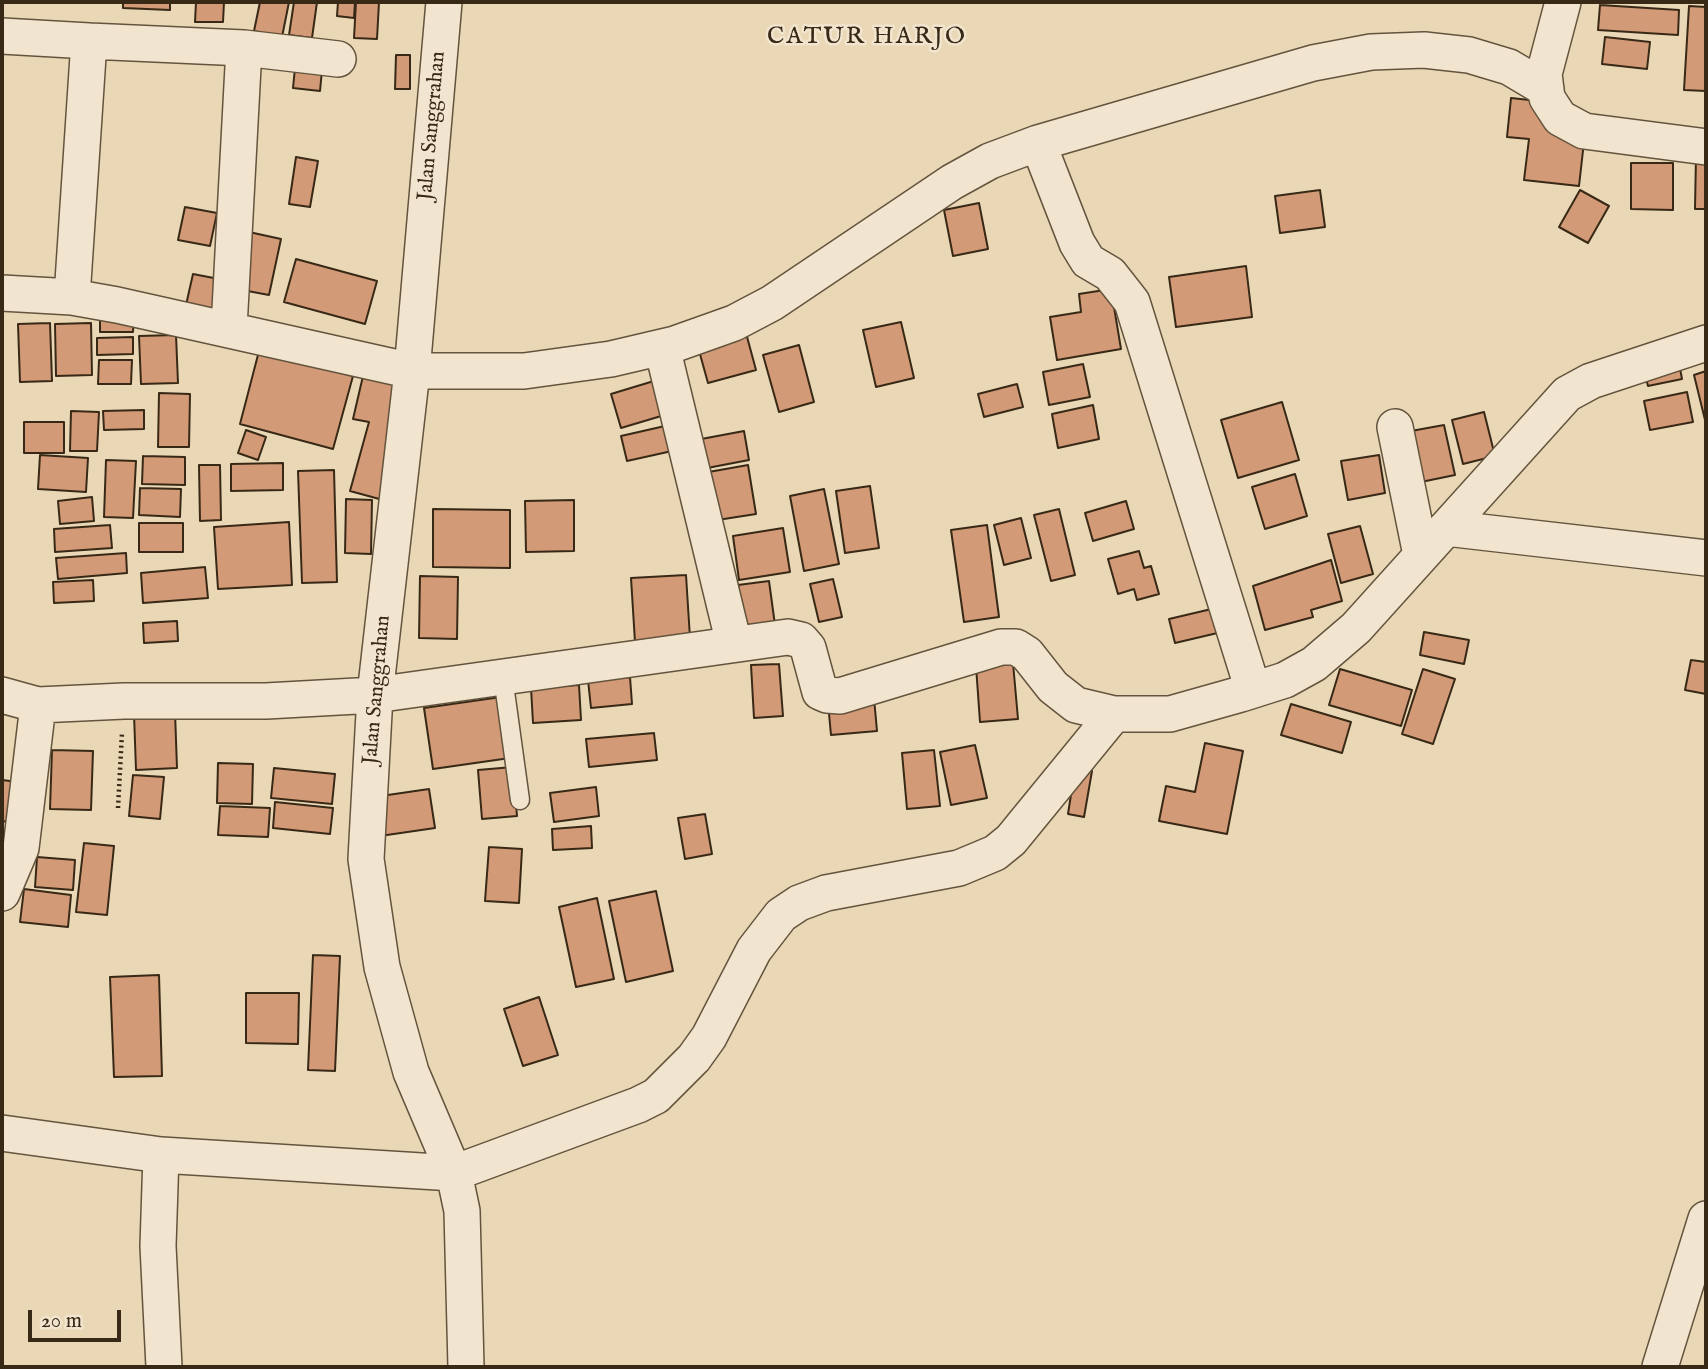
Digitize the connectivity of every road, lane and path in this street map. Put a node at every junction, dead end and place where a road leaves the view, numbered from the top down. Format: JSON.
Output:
{"nodes":[{"id":1,"x":444,"y":2,"type":"edge"},
{"id":2,"x":1563,"y":2,"type":"edge"},
{"id":3,"x":2,"y":36,"type":"edge"},
{"id":4,"x":89,"y":41,"type":"junction"},
{"id":5,"x":244,"y":48,"type":"junction"},
{"id":6,"x":338,"y":59,"type":"dead end"},
{"id":7,"x":1546,"y":89,"type":"junction"},
{"id":8,"x":1038,"y":143,"type":"junction"},
{"id":9,"x":1706,"y":147,"type":"edge"},
{"id":10,"x":2,"y":293,"type":"edge"},
{"id":11,"x":72,"y":297,"type":"junction"},
{"id":12,"x":229,"y":328,"type":"junction"},
{"id":13,"x":1706,"y":343,"type":"edge"},
{"id":14,"x":662,"y":347,"type":"junction"},
{"id":15,"x":412,"y":371,"type":"junction"},
{"id":16,"x":1395,"y":427,"type":"dead end"},
{"id":17,"x":1446,"y":528,"type":"junction"},
{"id":18,"x":1421,"y":555,"type":"junction"},
{"id":19,"x":1706,"y":558,"type":"edge"},
{"id":20,"x":734,"y":644,"type":"junction"},
{"id":21,"x":503,"y":677,"type":"junction"},
{"id":22,"x":1253,"y":690,"type":"junction"},
{"id":23,"x":2,"y":695,"type":"edge"},
{"id":24,"x":375,"y":695,"type":"junction"},
{"id":25,"x":124,"y":701,"type":"junction"},
{"id":26,"x":38,"y":705,"type":"junction"},
{"id":27,"x":1114,"y":714,"type":"junction"},
{"id":28,"x":520,"y":800,"type":"dead end"},
{"id":29,"x":118,"y":808,"type":"dead end"},
{"id":30,"x":2,"y":893,"type":"edge"},
{"id":31,"x":2,"y":1133,"type":"edge"},
{"id":32,"x":161,"y":1155,"type":"junction"},
{"id":33,"x":454,"y":1173,"type":"junction"},
{"id":34,"x":1706,"y":1219,"type":"edge"},
{"id":35,"x":164,"y":1367,"type":"edge"},
{"id":36,"x":466,"y":1367,"type":"edge"},
{"id":37,"x":1660,"y":1367,"type":"edge"}],
"edges":[{"from":1,"to":15,"type":"street","name":"Jalan Sanggrahan"},
{"from":2,"to":7,"type":"street"},
{"from":3,"to":4,"type":"street"},
{"from":4,"to":5,"type":"street"},
{"from":4,"to":11,"type":"street"},
{"from":5,"to":6,"type":"street"},
{"from":5,"to":12,"type":"street"},
{"from":7,"to":8,"type":"street"},
{"from":7,"to":9,"type":"street"},
{"from":8,"to":14,"type":"street"},
{"from":8,"to":22,"type":"street"},
{"from":10,"to":11,"type":"street"},
{"from":11,"to":12,"type":"street"},
{"from":12,"to":15,"type":"street"},
{"from":13,"to":17,"type":"street"},
{"from":14,"to":15,"type":"street"},
{"from":14,"to":20,"type":"street"},
{"from":15,"to":24,"type":"street","name":"Jalan Sanggrahan"},
{"from":16,"to":18,"type":"street"},
{"from":17,"to":18,"type":"street"},
{"from":17,"to":19,"type":"street"},
{"from":18,"to":22,"type":"street"},
{"from":20,"to":21,"type":"street"},
{"from":20,"to":27,"type":"street"},
{"from":21,"to":24,"type":"street"},
{"from":21,"to":28,"type":"lane"},
{"from":22,"to":27,"type":"street"},
{"from":23,"to":26,"type":"street"},
{"from":24,"to":25,"type":"street"},
{"from":24,"to":33,"type":"street","name":"Jalan Sanggrahan"},
{"from":25,"to":26,"type":"street"},
{"from":25,"to":29,"type":"path"},
{"from":26,"to":30,"type":"street"},
{"from":27,"to":33,"type":"street"},
{"from":31,"to":32,"type":"street"},
{"from":32,"to":33,"type":"street"},
{"from":32,"to":35,"type":"street"},
{"from":33,"to":36,"type":"street","name":"Jalan Sanggrahan"},
{"from":34,"to":37,"type":"street"}]}
